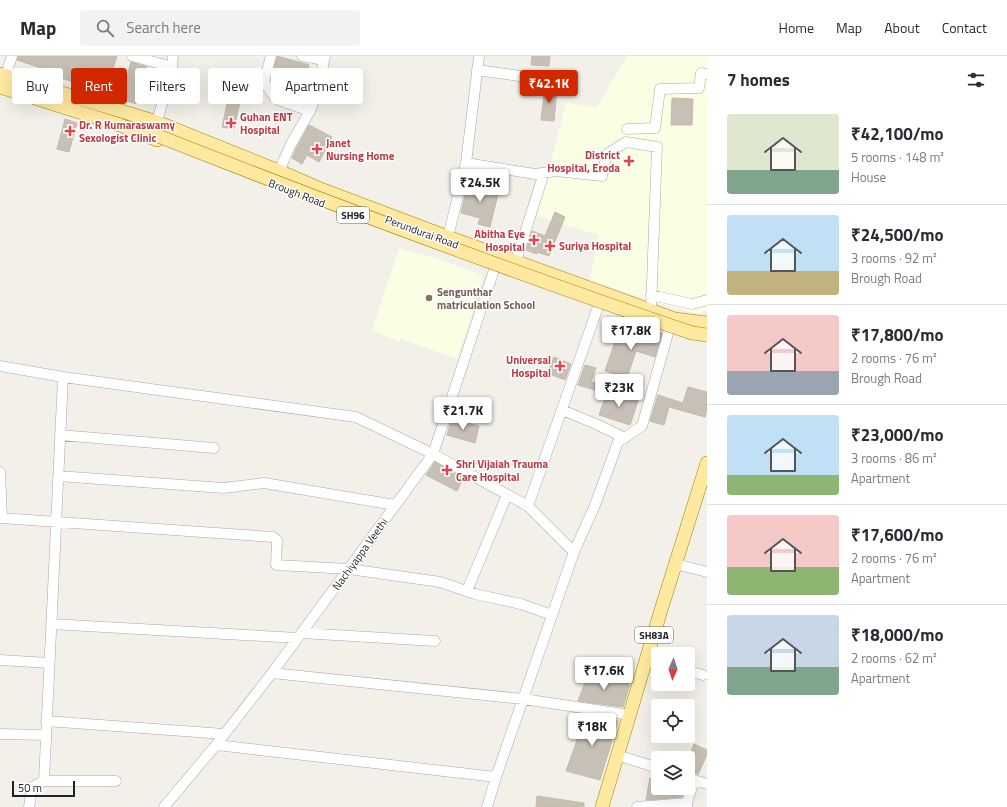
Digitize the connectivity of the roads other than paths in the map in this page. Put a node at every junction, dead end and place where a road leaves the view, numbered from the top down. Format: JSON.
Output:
{"nodes":[{"id":1,"x":12,"y":56,"type":"edge"},
{"id":2,"x":132,"y":56,"type":"edge"},
{"id":3,"x":173,"y":56,"type":"edge"},
{"id":4,"x":271,"y":56,"type":"edge"},
{"id":5,"x":302,"y":56,"type":"edge"},
{"id":6,"x":479,"y":56,"type":"edge"},
{"id":7,"x":324,"y":58,"type":"edge"},
{"id":8,"x":172,"y":68,"type":"joint"},
{"id":9,"x":477,"y":70,"type":"junction"},
{"id":10,"x":707,"y":74,"type":"edge"},
{"id":11,"x":2,"y":79,"type":"edge"},
{"id":12,"x":562,"y":82,"type":"dead end"},
{"id":13,"x":160,"y":104,"type":"edge"},
{"id":14,"x":310,"y":111,"type":"junction"},
{"id":15,"x":120,"y":125,"type":"junction"},
{"id":16,"x":152,"y":126,"type":"junction"},
{"id":17,"x":627,"y":129,"type":"dead end"},
{"id":18,"x":466,"y":163,"type":"junction"},
{"id":19,"x":279,"y":171,"type":"junction"},
{"id":20,"x":544,"y":173,"type":"junction"},
{"id":21,"x":448,"y":236,"type":"junction"},
{"id":22,"x":499,"y":255,"type":"junction"},
{"id":23,"x":516,"y":261,"type":"junction"},
{"id":24,"x":495,"y":267,"type":"junction"},
{"id":25,"x":651,"y":295,"type":"junction"},
{"id":26,"x":707,"y":300,"type":"edge"},
{"id":27,"x":599,"y":304,"type":"junction"},
{"id":28,"x":651,"y":310,"type":"junction"},
{"id":29,"x":706,"y":329,"type":"edge"},
{"id":30,"x":669,"y":330,"type":"junction"},
{"id":31,"x":707,"y":342,"type":"edge"},
{"id":32,"x":0,"y":366,"type":"edge"},
{"id":33,"x":63,"y":377,"type":"junction"},
{"id":34,"x":562,"y":410,"type":"junction"},
{"id":35,"x":60,"y":435,"type":"junction"},
{"id":36,"x":625,"y":438,"type":"junction"},
{"id":37,"x":214,"y":448,"type":"dead end"},
{"id":38,"x":433,"y":454,"type":"junction"},
{"id":39,"x":707,"y":463,"type":"edge"},
{"id":40,"x":0,"y":472,"type":"edge"},
{"id":41,"x":58,"y":476,"type":"junction"},
{"id":42,"x":507,"y":495,"type":"junction"},
{"id":43,"x":395,"y":505,"type":"junction"},
{"id":44,"x":528,"y":506,"type":"junction"},
{"id":45,"x":1,"y":518,"type":"edge"},
{"id":46,"x":55,"y":521,"type":"junction"},
{"id":47,"x":574,"y":552,"type":"junction"},
{"id":48,"x":675,"y":564,"type":"junction"},
{"id":49,"x":348,"y":569,"type":"junction"},
{"id":50,"x":707,"y":572,"type":"edge"},
{"id":51,"x":467,"y":591,"type":"junction"},
{"id":52,"x":552,"y":615,"type":"junction"},
{"id":53,"x":51,"y":624,"type":"junction"},
{"id":54,"x":299,"y":636,"type":"junction"},
{"id":55,"x":435,"y":641,"type":"dead end"},
{"id":56,"x":656,"y":647,"type":"edge"},
{"id":57,"x":0,"y":660,"type":"edge"},
{"id":58,"x":49,"y":663,"type":"junction"},
{"id":59,"x":651,"y":664,"type":"edge"},
{"id":60,"x":272,"y":673,"type":"junction"},
{"id":61,"x":695,"y":673,"type":"edge"},
{"id":62,"x":703,"y":675,"type":"dead end"},
{"id":63,"x":523,"y":699,"type":"junction"},
{"id":64,"x":630,"y":715,"type":"junction"},
{"id":65,"x":46,"y":721,"type":"junction"},
{"id":66,"x":0,"y":734,"type":"edge"},
{"id":67,"x":46,"y":734,"type":"junction"},
{"id":68,"x":224,"y":734,"type":"junction"},
{"id":69,"x":216,"y":745,"type":"junction"},
{"id":70,"x":617,"y":755,"type":"junction"},
{"id":71,"x":651,"y":766,"type":"edge"},
{"id":72,"x":496,"y":777,"type":"junction"},
{"id":73,"x":695,"y":780,"type":"edge"},
{"id":74,"x":116,"y":781,"type":"dead end"},
{"id":75,"x":44,"y":782,"type":"junction"},
{"id":76,"x":707,"y":784,"type":"edge"},
{"id":77,"x":689,"y":795,"type":"edge"},
{"id":78,"x":687,"y":805,"type":"edge"},
{"id":79,"x":29,"y":807,"type":"edge"},
{"id":80,"x":164,"y":807,"type":"edge"},
{"id":81,"x":487,"y":807,"type":"edge"},
{"id":82,"x":602,"y":807,"type":"edge"},
{"id":83,"x":637,"y":807,"type":"edge"}],
"edges":[{"from":1,"to":11,"type":"street"},
{"from":2,"to":8,"type":"street"},
{"from":3,"to":8,"type":"street"},
{"from":4,"to":14,"type":"street"},
{"from":5,"to":7,"type":"street"},
{"from":6,"to":9,"type":"street"},
{"from":7,"to":14,"type":"street"},
{"from":9,"to":12,"type":"street"},
{"from":9,"to":18,"type":"street"},
{"from":10,"to":17,"type":"street"},
{"from":11,"to":15,"type":"main road","name":"Brough Road","number":"SH96"},
{"from":11,"to":16,"type":"main road","name":"Perundurai Road","number":"SH96"},
{"from":13,"to":16,"type":"street"},
{"from":14,"to":19,"type":"street"},
{"from":15,"to":16,"type":"main road","name":"Perundurai Road","number":"SH96"},
{"from":15,"to":24,"type":"main road","name":"Brough Road","number":"SH96"},
{"from":16,"to":19,"type":"main road","name":"Brough Road","number":"SH96"},
{"from":16,"to":29,"type":"main road","name":"Perundurai Road","number":"SH96","bridge":true},
{"from":18,"to":20,"type":"street"},
{"from":18,"to":21,"type":"street"},
{"from":19,"to":21,"type":"main road","name":"Brough Road","number":"SH96"},
{"from":20,"to":23,"type":"street"},
{"from":20,"to":25,"type":"street"},
{"from":21,"to":22,"type":"main road","name":"Brough Road","number":"SH96"},
{"from":22,"to":23,"type":"main road","name":"Brough Road","number":"SH96"},
{"from":22,"to":24,"type":"street","name":"Nachiyappa Veethi"},
{"from":23,"to":28,"type":"main road","name":"Brough Road","number":"SH96"},
{"from":24,"to":27,"type":"main road","name":"Brough Road","number":"SH96"},
{"from":24,"to":38,"type":"street","name":"Nachiyappa Veethi"},
{"from":25,"to":26,"type":"street"},
{"from":25,"to":28,"type":"street"},
{"from":27,"to":30,"type":"main road","name":"Brough Road","number":"SH96"},
{"from":27,"to":34,"type":"street"},
{"from":28,"to":29,"type":"main road","name":"Brough Road","number":"SH96"},
{"from":30,"to":31,"type":"main road","name":"Brough Road","number":"SH96"},
{"from":30,"to":36,"type":"street"},
{"from":32,"to":33,"type":"street"},
{"from":33,"to":35,"type":"street"},
{"from":33,"to":38,"type":"street"},
{"from":34,"to":36,"type":"street"},
{"from":34,"to":44,"type":"street"},
{"from":35,"to":37,"type":"street"},
{"from":35,"to":41,"type":"street"},
{"from":36,"to":47,"type":"street"},
{"from":38,"to":42,"type":"street"},
{"from":38,"to":43,"type":"street","name":"Nachiyappa Veethi"},
{"from":39,"to":48,"type":"main road","number":"SH83A"},
{"from":40,"to":45,"type":"street"},
{"from":41,"to":43,"type":"street"},
{"from":41,"to":46,"type":"street"},
{"from":42,"to":44,"type":"street"},
{"from":42,"to":51,"type":"street"},
{"from":43,"to":49,"type":"street","name":"Nachiyappa Veethi"},
{"from":44,"to":47,"type":"street"},
{"from":45,"to":46,"type":"street"},
{"from":46,"to":49,"type":"street"},
{"from":46,"to":53,"type":"street"},
{"from":47,"to":52,"type":"street"},
{"from":48,"to":50,"type":"street"},
{"from":48,"to":56,"type":"main road","number":"SH83A"},
{"from":49,"to":51,"type":"street"},
{"from":49,"to":54,"type":"street","name":"Nachiyappa Veethi"},
{"from":51,"to":52,"type":"street"},
{"from":52,"to":63,"type":"street"},
{"from":53,"to":54,"type":"street"},
{"from":53,"to":58,"type":"street"},
{"from":54,"to":55,"type":"street"},
{"from":54,"to":60,"type":"street","name":"Nachiyappa Veethi"},
{"from":57,"to":58,"type":"street"},
{"from":58,"to":65,"type":"street"},
{"from":59,"to":64,"type":"main road","number":"SH83A"},
{"from":60,"to":63,"type":"street"},
{"from":60,"to":68,"type":"street","name":"Nachiyappa Veethi"},
{"from":61,"to":62,"type":"street"},
{"from":63,"to":64,"type":"street"},
{"from":63,"to":72,"type":"street"},
{"from":64,"to":70,"type":"main road","number":"SH83A"},
{"from":65,"to":67,"type":"street"},
{"from":65,"to":68,"type":"street"},
{"from":66,"to":67,"type":"street"},
{"from":67,"to":75,"type":"street"},
{"from":68,"to":69,"type":"street","name":"Nachiyappa Veethi"},
{"from":69,"to":72,"type":"street"},
{"from":69,"to":80,"type":"street","name":"Nachiyappa Veethi"},
{"from":70,"to":71,"type":"street"},
{"from":70,"to":82,"type":"main road","number":"SH83A"},
{"from":72,"to":81,"type":"street"},
{"from":73,"to":76,"type":"street"},
{"from":74,"to":75,"type":"street"},
{"from":75,"to":79,"type":"street"},
{"from":77,"to":78,"type":"street"},
{"from":78,"to":83,"type":"street"}]}
